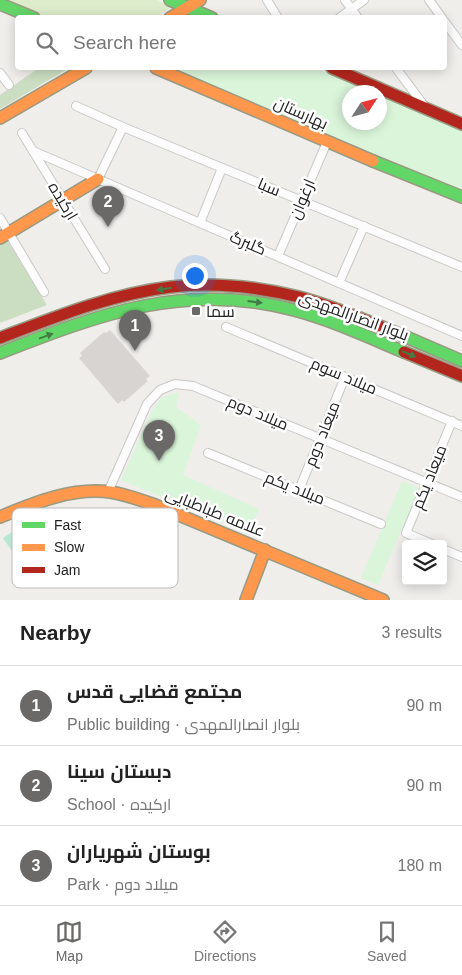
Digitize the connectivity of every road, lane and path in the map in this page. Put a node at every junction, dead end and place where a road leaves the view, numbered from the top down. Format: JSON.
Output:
{"nodes":[{"id":1,"x":170,"y":0,"type":"edge"},
{"id":2,"x":200,"y":0,"type":"edge"},
{"id":3,"x":267,"y":0,"type":"edge"},
{"id":4,"x":345,"y":0,"type":"edge"},
{"id":5,"x":364,"y":0,"type":"edge"},
{"id":6,"x":429,"y":0,"type":"edge"},
{"id":7,"x":0,"y":4,"type":"edge"},
{"id":8,"x":188,"y":7,"type":"junction"},
{"id":9,"x":352,"y":9,"type":"junction"},
{"id":10,"x":27,"y":15,"type":"edge"},
{"id":11,"x":175,"y":15,"type":"edge"},
{"id":12,"x":205,"y":15,"type":"edge"},
{"id":13,"x":276,"y":15,"type":"edge"},
{"id":14,"x":343,"y":15,"type":"edge"},
{"id":15,"x":356,"y":15,"type":"edge"},
{"id":16,"x":440,"y":15,"type":"edge"},
{"id":17,"x":447,"y":25,"type":"edge"},
{"id":18,"x":462,"y":45,"type":"edge"},
{"id":19,"x":83,"y":70,"type":"edge"},
{"id":20,"x":161,"y":70,"type":"edge"},
{"id":21,"x":337,"y":70,"type":"edge"},
{"id":22,"x":398,"y":70,"type":"edge"},
{"id":23,"x":0,"y":72,"type":"edge"},
{"id":24,"x":9,"y":85,"type":"dead end"},
{"id":25,"x":76,"y":106,"type":"dead end"},
{"id":26,"x":427,"y":109,"type":"junction"},
{"id":27,"x":0,"y":118,"type":"edge"},
{"id":28,"x":462,"y":124,"type":"edge"},
{"id":29,"x":123,"y":127,"type":"junction"},
{"id":30,"x":22,"y":133,"type":"dead end"},
{"id":31,"x":327,"y":142,"type":"junction"},
{"id":32,"x":33,"y":151,"type":"junction"},
{"id":33,"x":222,"y":168,"type":"junction"},
{"id":34,"x":98,"y":179,"type":"junction"},
{"id":35,"x":462,"y":197,"type":"edge"},
{"id":36,"x":63,"y":200,"type":"junction"},
{"id":37,"x":302,"y":200,"type":"junction"},
{"id":38,"x":0,"y":218,"type":"edge"},
{"id":39,"x":200,"y":223,"type":"junction"},
{"id":40,"x":364,"y":226,"type":"junction"},
{"id":41,"x":4,"y":235,"type":"edge"},
{"id":42,"x":278,"y":256,"type":"junction"},
{"id":43,"x":462,"y":267,"type":"edge"},
{"id":44,"x":104,"y":269,"type":"dead end"},
{"id":45,"x":339,"y":283,"type":"junction"},
{"id":46,"x":44,"y":292,"type":"dead end"},
{"id":47,"x":226,"y":327,"type":"dead end"},
{"id":48,"x":462,"y":336,"type":"edge"},
{"id":49,"x":0,"y":338,"type":"edge"},
{"id":50,"x":0,"y":353,"type":"edge"},
{"id":51,"x":462,"y":361,"type":"edge"},
{"id":52,"x":462,"y":376,"type":"edge"},
{"id":53,"x":345,"y":377,"type":"junction"},
{"id":54,"x":452,"y":421,"type":"junction"},
{"id":55,"x":462,"y":426,"type":"edge"},
{"id":56,"x":320,"y":438,"type":"junction"},
{"id":57,"x":208,"y":452,"type":"dead end"},
{"id":58,"x":427,"y":482,"type":"junction"},
{"id":59,"x":299,"y":490,"type":"junction"},
{"id":60,"x":108,"y":492,"type":"junction"},
{"id":61,"x":462,"y":497,"type":"edge"},
{"id":62,"x":23,"y":508,"type":"edge"},
{"id":63,"x":165,"y":508,"type":"edge"},
{"id":64,"x":12,"y":513,"type":"edge"},
{"id":65,"x":178,"y":514,"type":"edge"},
{"id":66,"x":0,"y":518,"type":"edge"},
{"id":67,"x":381,"y":524,"type":"dead end"},
{"id":68,"x":423,"y":540,"type":"edge"},
{"id":69,"x":265,"y":550,"type":"junction"},
{"id":70,"x":447,"y":551,"type":"edge"},
{"id":71,"x":462,"y":557,"type":"edge"},
{"id":72,"x":246,"y":600,"type":"edge"},
{"id":73,"x":383,"y":600,"type":"edge"}],
"edges":[{"from":1,"to":8,"type":"street"},
{"from":2,"to":8,"type":"street"},
{"from":3,"to":13,"type":"street"},
{"from":4,"to":9,"type":"street"},
{"from":5,"to":9,"type":"street"},
{"from":6,"to":16,"type":"street"},
{"from":7,"to":10,"type":"street"},
{"from":8,"to":11,"type":"street"},
{"from":8,"to":12,"type":"street"},
{"from":9,"to":14,"type":"street"},
{"from":9,"to":15,"type":"street"},
{"from":17,"to":18,"type":"street"},
{"from":19,"to":27,"type":"street"},
{"from":20,"to":31,"type":"street","name":"بهارستان"},
{"from":21,"to":26,"type":"street"},
{"from":22,"to":26,"type":"street"},
{"from":23,"to":24,"type":"street"},
{"from":25,"to":29,"type":"street","name":"سبا"},
{"from":26,"to":28,"type":"street"},
{"from":29,"to":33,"type":"street","name":"سبا"},
{"from":29,"to":34,"type":"street"},
{"from":30,"to":32,"type":"street","name":"ارکیده"},
{"from":31,"to":35,"type":"street","name":"بهارستان"},
{"from":31,"to":37,"type":"street","name":"ارغوان"},
{"from":32,"to":34,"type":"street","name":"گلبرگ"},
{"from":32,"to":36,"type":"street","name":"ارکیده"},
{"from":33,"to":37,"type":"street","name":"سبا"},
{"from":33,"to":39,"type":"street"},
{"from":34,"to":36,"type":"street"},
{"from":34,"to":39,"type":"street","name":"گلبرگ"},
{"from":36,"to":41,"type":"street"},
{"from":36,"to":44,"type":"street","name":"ارکیده"},
{"from":37,"to":40,"type":"street","name":"سبا"},
{"from":37,"to":42,"type":"street","name":"ارغوان"},
{"from":38,"to":41,"type":"street"},
{"from":39,"to":42,"type":"street","name":"گلبرگ"},
{"from":40,"to":43,"type":"street","name":"سبا"},
{"from":40,"to":45,"type":"street"},
{"from":41,"to":46,"type":"street"},
{"from":42,"to":45,"type":"street","name":"گلبرگ"},
{"from":45,"to":48,"type":"street","name":"گلبرگ"},
{"from":47,"to":53,"type":"street","name":"میلاد سوم"},
{"from":51,"to":49,"type":"street","name":"بلوار انصارالمهدی","one_way":true},
{"from":50,"to":52,"type":"street","name":"بلوار انصارالمهدی","one_way":true},
{"from":53,"to":54,"type":"street","name":"میلاد سوم"},
{"from":53,"to":56,"type":"street","name":"میعاد دوم"},
{"from":54,"to":55,"type":"street","name":"میلاد سوم"},
{"from":54,"to":58,"type":"street","name":"میعاد یکم"},
{"from":56,"to":58,"type":"street","name":"میلاد دوم"},
{"from":56,"to":59,"type":"street","name":"میعاد دوم"},
{"from":56,"to":60,"type":"street","name":"میلاد دوم"},
{"from":57,"to":59,"type":"street","name":"میلاد یکم"},
{"from":58,"to":61,"type":"street","name":"میلاد دوم"},
{"from":58,"to":68,"type":"street","name":"میعاد یکم"},
{"from":59,"to":67,"type":"street","name":"میلاد یکم"},
{"from":60,"to":62,"type":"street","name":"علامه طباطبایی"},
{"from":60,"to":63,"type":"street","name":"علامه طباطبایی"},
{"from":64,"to":66,"type":"street","name":"علامه طباطبایی"},
{"from":65,"to":69,"type":"street","name":"علامه طباطبایی"},
{"from":69,"to":72,"type":"street"},
{"from":69,"to":73,"type":"street","name":"علامه طباطبایی"},
{"from":70,"to":71,"type":"street"}]}
